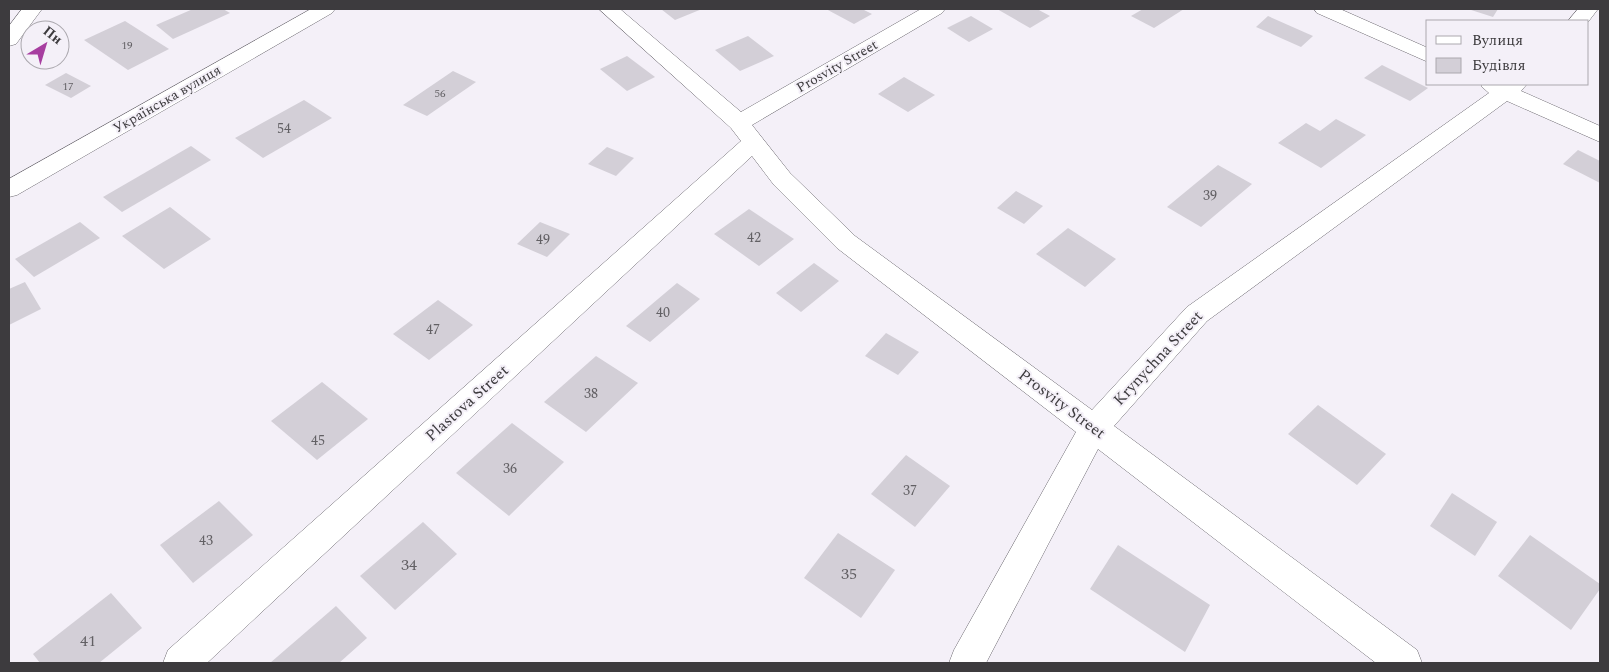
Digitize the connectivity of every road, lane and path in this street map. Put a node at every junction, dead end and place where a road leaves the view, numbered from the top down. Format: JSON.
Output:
{"nodes":[{"id":1,"x":32,"y":9,"type":"edge"},
{"id":2,"x":325,"y":9,"type":"edge"},
{"id":3,"x":609,"y":9,"type":"edge"},
{"id":4,"x":935,"y":9,"type":"edge"},
{"id":5,"x":1324,"y":9,"type":"edge"},
{"id":6,"x":1588,"y":9,"type":"edge"},
{"id":7,"x":1579,"y":20,"type":"edge"},
{"id":8,"x":9,"y":40,"type":"edge"},
{"id":9,"x":1426,"y":55,"type":"edge"},
{"id":10,"x":1503,"y":86,"type":"edge"},
{"id":11,"x":746,"y":133,"type":"junction"},
{"id":12,"x":1600,"y":135,"type":"edge"},
{"id":13,"x":9,"y":188,"type":"edge"},
{"id":14,"x":1094,"y":428,"type":"junction"},
{"id":15,"x":1397,"y":661,"type":"edge"},
{"id":16,"x":181,"y":663,"type":"edge"},
{"id":17,"x":967,"y":663,"type":"edge"}],
"edges":[{"from":1,"to":8,"type":"street"},
{"from":2,"to":13,"type":"street","name":"Українська вулиця"},
{"from":3,"to":11,"type":"street","name":"Prosvity Street"},
{"from":4,"to":11,"type":"street","name":"Prosvity Street"},
{"from":5,"to":9,"type":"street"},
{"from":6,"to":7,"type":"street"},
{"from":10,"to":12,"type":"street"},
{"from":10,"to":14,"type":"street","name":"Krynychna Street"},
{"from":11,"to":14,"type":"street","name":"Prosvity Street"},
{"from":11,"to":16,"type":"street","name":"Plastova Street"},
{"from":14,"to":15,"type":"street","name":"Prosvity Street"},
{"from":14,"to":17,"type":"street","name":"Krynychna Street"}]}
